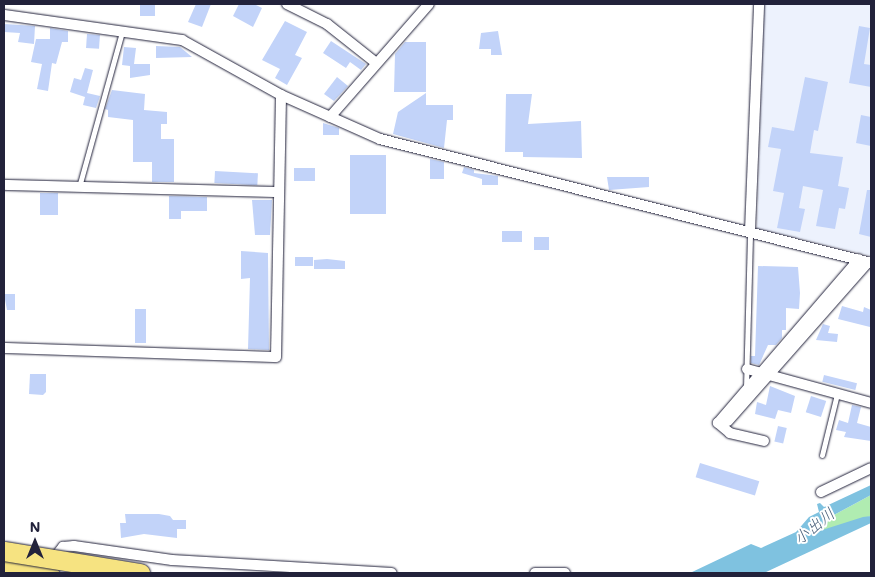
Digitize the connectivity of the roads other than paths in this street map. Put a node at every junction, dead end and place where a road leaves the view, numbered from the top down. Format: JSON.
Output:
{"nodes":[{"id":1,"x":287,"y":4,"type":"edge"},
{"id":2,"x":429,"y":4,"type":"edge"},
{"id":3,"x":759,"y":4,"type":"edge"},
{"id":4,"x":4,"y":15,"type":"edge"},
{"id":5,"x":122,"y":32,"type":"junction"},
{"id":6,"x":375,"y":62,"type":"junction"},
{"id":7,"x":281,"y":95,"type":"junction"},
{"id":8,"x":330,"y":117,"type":"junction"},
{"id":9,"x":4,"y":185,"type":"edge"},
{"id":10,"x":79,"y":187,"type":"junction"},
{"id":11,"x":279,"y":192,"type":"junction"},
{"id":12,"x":750,"y":231,"type":"junction"},
{"id":13,"x":866,"y":261,"type":"edge"},
{"id":14,"x":4,"y":348,"type":"edge"},
{"id":15,"x":747,"y":369,"type":"junction"},
{"id":16,"x":766,"y":373,"type":"junction"},
{"id":17,"x":746,"y":389,"type":"junction"},
{"id":18,"x":838,"y":394,"type":"junction"},
{"id":19,"x":871,"y":403,"type":"edge"},
{"id":20,"x":723,"y":427,"type":"junction"},
{"id":21,"x":764,"y":441,"type":"dead end"},
{"id":22,"x":822,"y":455,"type":"dead end"},
{"id":23,"x":871,"y":468,"type":"edge"},
{"id":24,"x":821,"y":492,"type":"dead end"},
{"id":25,"x":4,"y":551,"type":"edge"},
{"id":26,"x":4,"y":565,"type":"edge"},
{"id":27,"x":50,"y":569,"type":"edge"},
{"id":28,"x":140,"y":573,"type":"edge"},
{"id":29,"x":392,"y":573,"type":"edge"},
{"id":30,"x":535,"y":573,"type":"edge"},
{"id":31,"x":565,"y":573,"type":"edge"}],
"edges":[{"from":1,"to":6,"type":"street"},
{"from":2,"to":6,"type":"street"},
{"from":3,"to":12,"type":"street"},
{"from":4,"to":5,"type":"street"},
{"from":5,"to":7,"type":"street"},
{"from":5,"to":10,"type":"lane"},
{"from":6,"to":8,"type":"street"},
{"from":7,"to":8,"type":"street"},
{"from":7,"to":11,"type":"street"},
{"from":8,"to":12,"type":"street"},
{"from":9,"to":10,"type":"street"},
{"from":10,"to":11,"type":"street"},
{"from":11,"to":14,"type":"street"},
{"from":12,"to":13,"type":"street"},
{"from":12,"to":15,"type":"lane"},
{"from":13,"to":16,"type":"street"},
{"from":15,"to":16,"type":"street"},
{"from":15,"to":17,"type":"lane"},
{"from":16,"to":17,"type":"street"},
{"from":16,"to":18,"type":"street"},
{"from":16,"to":20,"type":"street"},
{"from":17,"to":20,"type":"street"},
{"from":18,"to":19,"type":"street"},
{"from":18,"to":22,"type":"lane"},
{"from":20,"to":21,"type":"street"},
{"from":23,"to":24,"type":"street"},
{"from":25,"to":28,"type":"highway","bridge":true},
{"from":26,"to":27,"type":"highway"},
{"from":27,"to":29,"type":"street"},
{"from":30,"to":31,"type":"street"}]}
